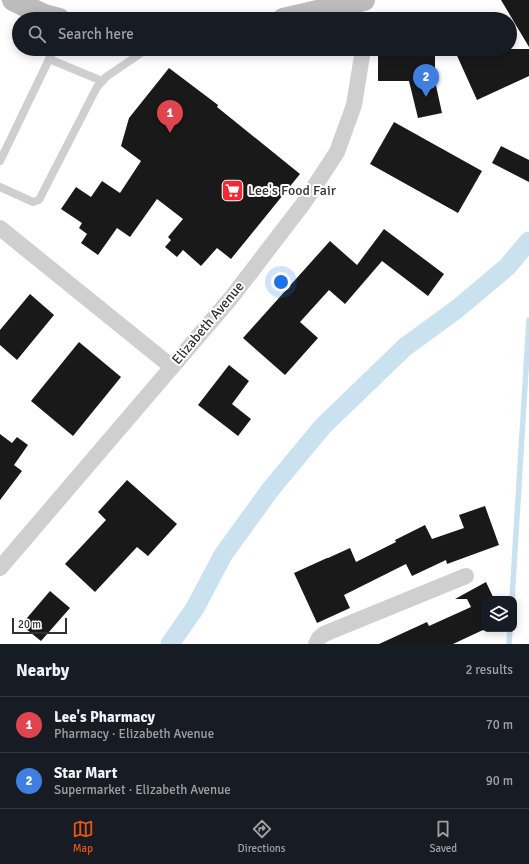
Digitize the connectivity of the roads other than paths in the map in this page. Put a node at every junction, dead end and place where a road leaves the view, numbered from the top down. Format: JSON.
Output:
{"nodes":[{"id":1,"x":13,"y":0,"type":"edge"},
{"id":2,"x":357,"y":5,"type":"edge"},
{"id":3,"x":38,"y":12,"type":"edge"},
{"id":4,"x":320,"y":12,"type":"edge"},
{"id":5,"x":50,"y":56,"type":"edge"},
{"id":6,"x":137,"y":56,"type":"edge"},
{"id":7,"x":362,"y":56,"type":"edge"},
{"id":8,"x":49,"y":59,"type":"junction"},
{"id":9,"x":102,"y":81,"type":"junction"},
{"id":10,"x":0,"y":161,"type":"edge"},
{"id":11,"x":0,"y":187,"type":"edge"},
{"id":12,"x":0,"y":228,"type":"edge"},
{"id":13,"x":172,"y":367,"type":"junction"},
{"id":14,"x":1,"y":566,"type":"edge"},
{"id":15,"x":466,"y":576,"type":"dead end"},
{"id":16,"x":316,"y":644,"type":"edge"}],
"edges":[{"from":1,"to":3,"type":"main road"},
{"from":2,"to":4,"type":"main road"},
{"from":5,"to":8,"type":"lane"},
{"from":6,"to":9,"type":"lane"},
{"from":7,"to":13,"type":"street","name":"Elizabeth Avenue"},
{"from":8,"to":9,"type":"lane"},
{"from":8,"to":10,"type":"lane"},
{"from":9,"to":11,"type":"lane"},
{"from":12,"to":13,"type":"street"},
{"from":13,"to":14,"type":"street","name":"Elizabeth Avenue"},
{"from":15,"to":16,"type":"street"}]}
